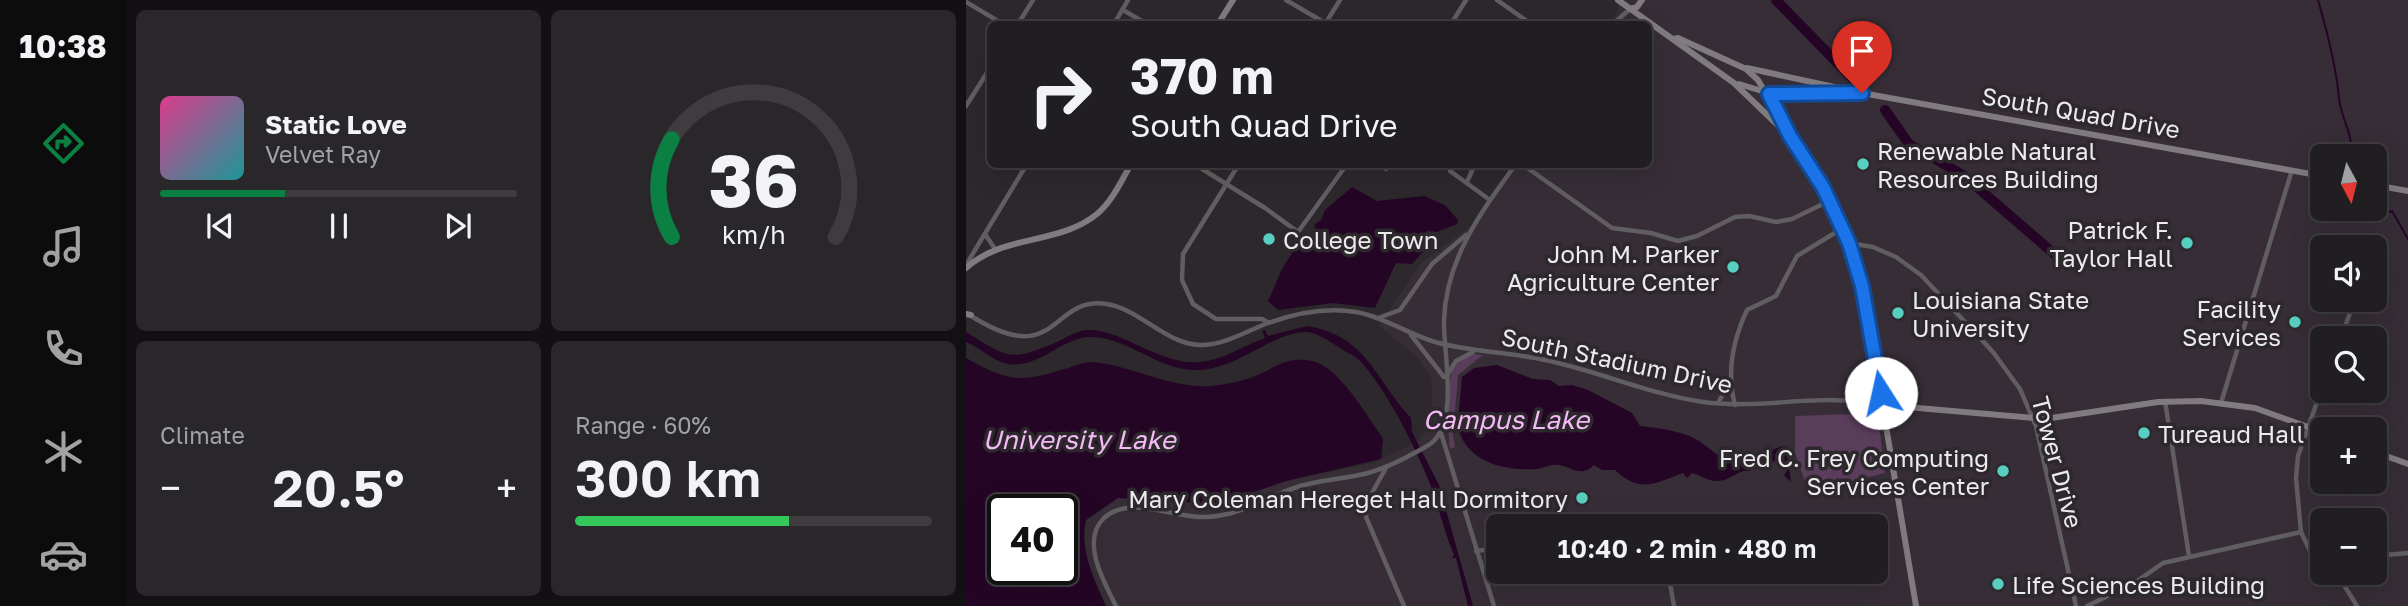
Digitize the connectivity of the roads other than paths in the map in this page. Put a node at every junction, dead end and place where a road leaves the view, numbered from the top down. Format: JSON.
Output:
{"nodes":[{"id":1,"x":1032,"y":0,"type":"edge"},
{"id":2,"x":1128,"y":0,"type":"edge"},
{"id":3,"x":1233,"y":0,"type":"edge"},
{"id":4,"x":1286,"y":0,"type":"edge"},
{"id":5,"x":1340,"y":0,"type":"edge"},
{"id":6,"x":1497,"y":0,"type":"edge"},
{"id":7,"x":1618,"y":0,"type":"edge"},
{"id":8,"x":1628,"y":0,"type":"edge"},
{"id":9,"x":1642,"y":0,"type":"edge"},
{"id":10,"x":1463,"y":1,"type":"edge"},
{"id":11,"x":966,"y":2,"type":"edge"},
{"id":12,"x":1630,"y":9,"type":"junction"},
{"id":13,"x":1123,"y":10,"type":"junction"},
{"id":14,"x":998,"y":21,"type":"edge"},
{"id":15,"x":1020,"y":21,"type":"edge"},
{"id":16,"x":1116,"y":21,"type":"edge"},
{"id":17,"x":1142,"y":21,"type":"edge"},
{"id":18,"x":1220,"y":21,"type":"edge"},
{"id":19,"x":1321,"y":21,"type":"edge"},
{"id":20,"x":1328,"y":21,"type":"edge"},
{"id":21,"x":1453,"y":21,"type":"edge"},
{"id":22,"x":1527,"y":21,"type":"edge"},
{"id":23,"x":1616,"y":21,"type":"edge"},
{"id":24,"x":1647,"y":21,"type":"edge"},
{"id":25,"x":1652,"y":24,"type":"edge"},
{"id":26,"x":1672,"y":38,"type":"junction"},
{"id":27,"x":1741,"y":67,"type":"junction"},
{"id":28,"x":987,"y":73,"type":"edge"},
{"id":29,"x":1734,"y":83,"type":"junction"},
{"id":30,"x":1862,"y":93,"type":"junction"},
{"id":31,"x":1769,"y":94,"type":"junction"},
{"id":32,"x":966,"y":106,"type":"edge"},
{"id":33,"x":1790,"y":136,"type":"junction"},
{"id":34,"x":1025,"y":168,"type":"edge"},
{"id":35,"x":1129,"y":168,"type":"edge"},
{"id":36,"x":1200,"y":168,"type":"edge"},
{"id":37,"x":1238,"y":168,"type":"edge"},
{"id":38,"x":1344,"y":168,"type":"edge"},
{"id":39,"x":1473,"y":168,"type":"edge"},
{"id":40,"x":1513,"y":168,"type":"edge"},
{"id":41,"x":1528,"y":168,"type":"edge"},
{"id":42,"x":2292,"y":170,"type":"junction"},
{"id":43,"x":1450,"y":171,"type":"dead end"},
{"id":44,"x":2310,"y":174,"type":"edge"},
{"id":45,"x":1467,"y":182,"type":"junction"},
{"id":46,"x":1227,"y":186,"type":"junction"},
{"id":47,"x":2387,"y":187,"type":"edge"},
{"id":48,"x":2408,"y":191,"type":"edge"},
{"id":49,"x":1490,"y":200,"type":"junction"},
{"id":50,"x":1830,"y":200,"type":"junction"},
{"id":51,"x":1473,"y":227,"type":"junction"},
{"id":52,"x":1843,"y":228,"type":"junction"},
{"id":53,"x":985,"y":234,"type":"junction"},
{"id":54,"x":1849,"y":243,"type":"junction"},
{"id":55,"x":995,"y":249,"type":"junction"},
{"id":56,"x":966,"y":267,"type":"edge"},
{"id":57,"x":968,"y":314,"type":"edge"},
{"id":58,"x":1377,"y":318,"type":"junction"},
{"id":59,"x":1269,"y":323,"type":"junction"},
{"id":60,"x":1408,"y":332,"type":"junction"},
{"id":61,"x":1444,"y":344,"type":"junction"},
{"id":62,"x":1477,"y":351,"type":"junction"},
{"id":63,"x":1446,"y":380,"type":"junction"},
{"id":64,"x":1729,"y":383,"type":"junction"},
{"id":65,"x":2165,"y":401,"type":"junction"},
{"id":66,"x":1718,"y":403,"type":"junction"},
{"id":67,"x":2221,"y":403,"type":"junction"},
{"id":68,"x":2317,"y":403,"type":"edge"},
{"id":69,"x":1735,"y":405,"type":"junction"},
{"id":70,"x":1883,"y":405,"type":"junction"},
{"id":71,"x":2034,"y":418,"type":"junction"},
{"id":72,"x":2309,"y":426,"type":"junction"},
{"id":73,"x":1441,"y":433,"type":"junction"},
{"id":74,"x":2387,"y":456,"type":"edge"},
{"id":75,"x":2408,"y":464,"type":"edge"},
{"id":76,"x":1387,"y":466,"type":"junction"},
{"id":77,"x":2301,"y":533,"type":"junction"},
{"id":78,"x":1486,"y":550,"type":"edge"},
{"id":79,"x":1476,"y":551,"type":"junction"},
{"id":80,"x":2310,"y":551,"type":"edge"},
{"id":81,"x":2408,"y":553,"type":"edge"},
{"id":82,"x":2387,"y":555,"type":"edge"},
{"id":83,"x":2189,"y":556,"type":"junction"},
{"id":84,"x":1670,"y":584,"type":"edge"},
{"id":85,"x":2343,"y":585,"type":"edge"},
{"id":86,"x":1116,"y":606,"type":"edge"},
{"id":87,"x":1404,"y":606,"type":"edge"},
{"id":88,"x":1494,"y":606,"type":"edge"},
{"id":89,"x":1674,"y":606,"type":"edge"},
{"id":90,"x":1916,"y":606,"type":"edge"},
{"id":91,"x":2076,"y":606,"type":"edge"},
{"id":92,"x":2087,"y":606,"type":"edge"},
{"id":93,"x":2357,"y":606,"type":"edge"}],
"edges":[{"from":1,"to":15,"type":"street"},
{"from":2,"to":13,"type":"street"},
{"from":3,"to":18,"type":"street"},
{"from":4,"to":19,"type":"street"},
{"from":5,"to":20,"type":"street"},
{"from":6,"to":22,"type":"street"},
{"from":7,"to":12,"type":"street"},
{"from":8,"to":12,"type":"street"},
{"from":9,"to":12,"type":"street"},
{"from":10,"to":21,"type":"street"},
{"from":11,"to":14,"type":"street"},
{"from":12,"to":23,"type":"street"},
{"from":12,"to":24,"type":"street"},
{"from":13,"to":16,"type":"street"},
{"from":13,"to":17,"type":"street"},
{"from":25,"to":26,"type":"street"},
{"from":26,"to":27,"type":"street"},
{"from":26,"to":29,"type":"street"},
{"from":27,"to":30,"type":"street","name":"South Quad Drive"},
{"from":27,"to":31,"type":"street"},
{"from":28,"to":32,"type":"street"},
{"from":29,"to":31,"type":"street","name":"South Quad Drive"},
{"from":29,"to":33,"type":"street"},
{"from":30,"to":31,"type":"street","name":"South Quad Drive"},
{"from":30,"to":42,"type":"street","name":"South Quad Drive"},
{"from":31,"to":33,"type":"street"},
{"from":33,"to":50,"type":"street"},
{"from":34,"to":53,"type":"street"},
{"from":35,"to":55,"type":"street"},
{"from":36,"to":46,"type":"street"},
{"from":37,"to":46,"type":"street"},
{"from":38,"to":46,"type":"street"},
{"from":39,"to":45,"type":"street"},
{"from":40,"to":49,"type":"street"},
{"from":41,"to":50,"type":"street"},
{"from":42,"to":44,"type":"street","name":"South Quad Drive"},
{"from":42,"to":67,"type":"street"},
{"from":43,"to":45,"type":"street"},
{"from":45,"to":49,"type":"street"},
{"from":46,"to":59,"type":"street"},
{"from":47,"to":48,"type":"street"},
{"from":49,"to":51,"type":"street"},
{"from":50,"to":52,"type":"street"},
{"from":51,"to":58,"type":"street"},
{"from":51,"to":61,"type":"street"},
{"from":52,"to":54,"type":"street"},
{"from":52,"to":64,"type":"street"},
{"from":53,"to":55,"type":"street"},
{"from":53,"to":56,"type":"street"},
{"from":54,"to":70,"type":"street"},
{"from":54,"to":71,"type":"street","name":"Tower Drive"},
{"from":55,"to":56,"type":"street"},
{"from":57,"to":59,"type":"street"},
{"from":58,"to":59,"type":"street","name":"South Stadium Drive"},
{"from":58,"to":60,"type":"street","name":"South Stadium Drive"},
{"from":60,"to":61,"type":"street","name":"South Stadium Drive"},
{"from":60,"to":63,"type":"street"},
{"from":61,"to":62,"type":"street","name":"South Stadium Drive"},
{"from":61,"to":63,"type":"street"},
{"from":62,"to":63,"type":"street"},
{"from":62,"to":66,"type":"street","name":"South Stadium Drive"},
{"from":63,"to":73,"type":"street"},
{"from":64,"to":66,"type":"street"},
{"from":64,"to":69,"type":"street"},
{"from":65,"to":67,"type":"street","name":"South Stadium Drive"},
{"from":65,"to":71,"type":"street","name":"South Stadium Drive"},
{"from":65,"to":83,"type":"street"},
{"from":66,"to":69,"type":"street","name":"South Stadium Drive"},
{"from":67,"to":72,"type":"street","name":"South Stadium Drive"},
{"from":68,"to":72,"type":"street"},
{"from":69,"to":70,"type":"street","name":"South Stadium Drive"},
{"from":70,"to":71,"type":"street","name":"South Stadium Drive"},
{"from":70,"to":90,"type":"street"},
{"from":71,"to":91,"type":"street","name":"Tower Drive"},
{"from":72,"to":77,"type":"street"},
{"from":73,"to":76,"type":"street"},
{"from":73,"to":79,"type":"street"},
{"from":74,"to":75,"type":"street"},
{"from":76,"to":86,"type":"street"},
{"from":76,"to":87,"type":"street"},
{"from":77,"to":80,"type":"street"},
{"from":77,"to":83,"type":"street"},
{"from":78,"to":79,"type":"street"},
{"from":79,"to":88,"type":"street"},
{"from":81,"to":82,"type":"street"},
{"from":83,"to":92,"type":"street"},
{"from":84,"to":89,"type":"street"},
{"from":85,"to":93,"type":"street"}]}
